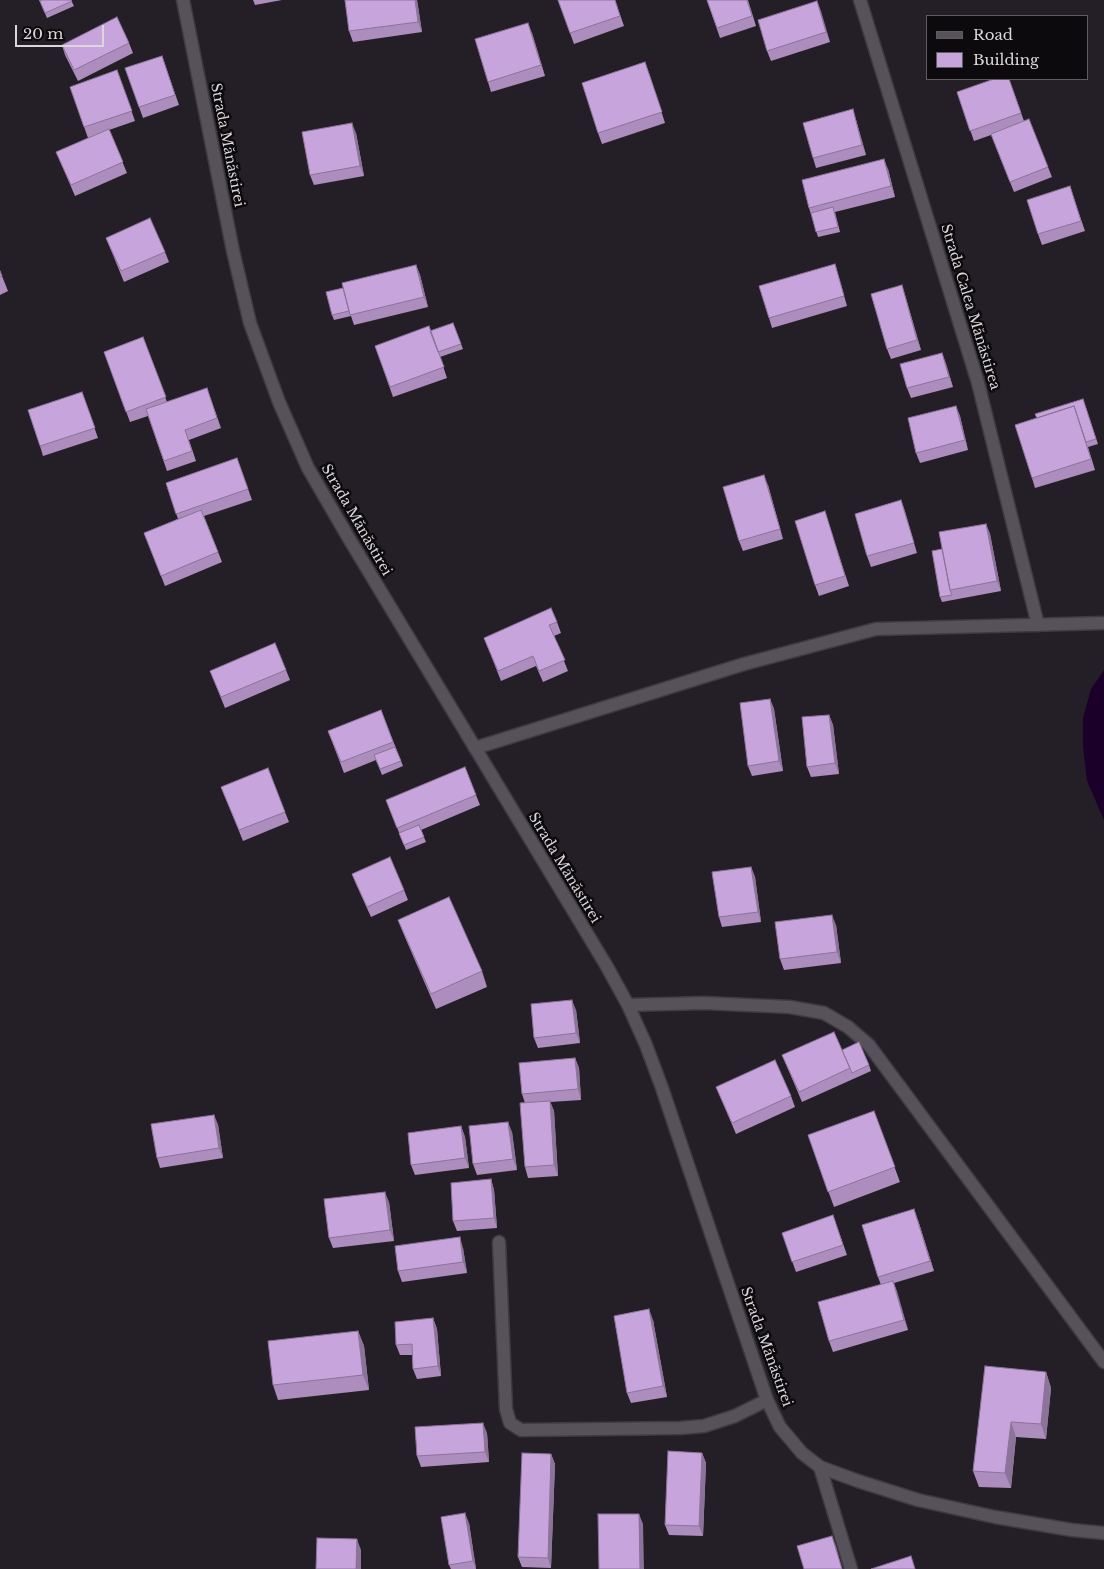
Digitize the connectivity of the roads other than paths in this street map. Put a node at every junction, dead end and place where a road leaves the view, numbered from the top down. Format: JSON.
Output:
{"nodes":[{"id":1,"x":183,"y":0,"type":"edge"},
{"id":2,"x":860,"y":0,"type":"edge"},
{"id":3,"x":1104,"y":623,"type":"edge"},
{"id":4,"x":1038,"y":625,"type":"junction"},
{"id":5,"x":475,"y":748,"type":"junction"},
{"id":6,"x":628,"y":1005,"type":"junction"},
{"id":7,"x":499,"y":1242,"type":"dead end"},
{"id":8,"x":1104,"y":1362,"type":"edge"},
{"id":9,"x":767,"y":1400,"type":"junction"},
{"id":10,"x":820,"y":1467,"type":"junction"},
{"id":11,"x":1104,"y":1532,"type":"edge"},
{"id":12,"x":851,"y":1569,"type":"edge"}],
"edges":[{"from":1,"to":5,"type":"street","name":"Strada Mănăstirei"},
{"from":2,"to":4,"type":"street","name":"Strada Calea Mănăstirea"},
{"from":3,"to":4,"type":"street"},
{"from":4,"to":5,"type":"street"},
{"from":5,"to":6,"type":"street","name":"Strada Mănăstirei"},
{"from":6,"to":8,"type":"street"},
{"from":6,"to":9,"type":"street","name":"Strada Mănăstirei"},
{"from":7,"to":9,"type":"street"},
{"from":9,"to":10,"type":"street","name":"Strada Mănăstirei"},
{"from":10,"to":11,"type":"street","name":"Strada Mănăstirei"},
{"from":10,"to":12,"type":"street"}]}
